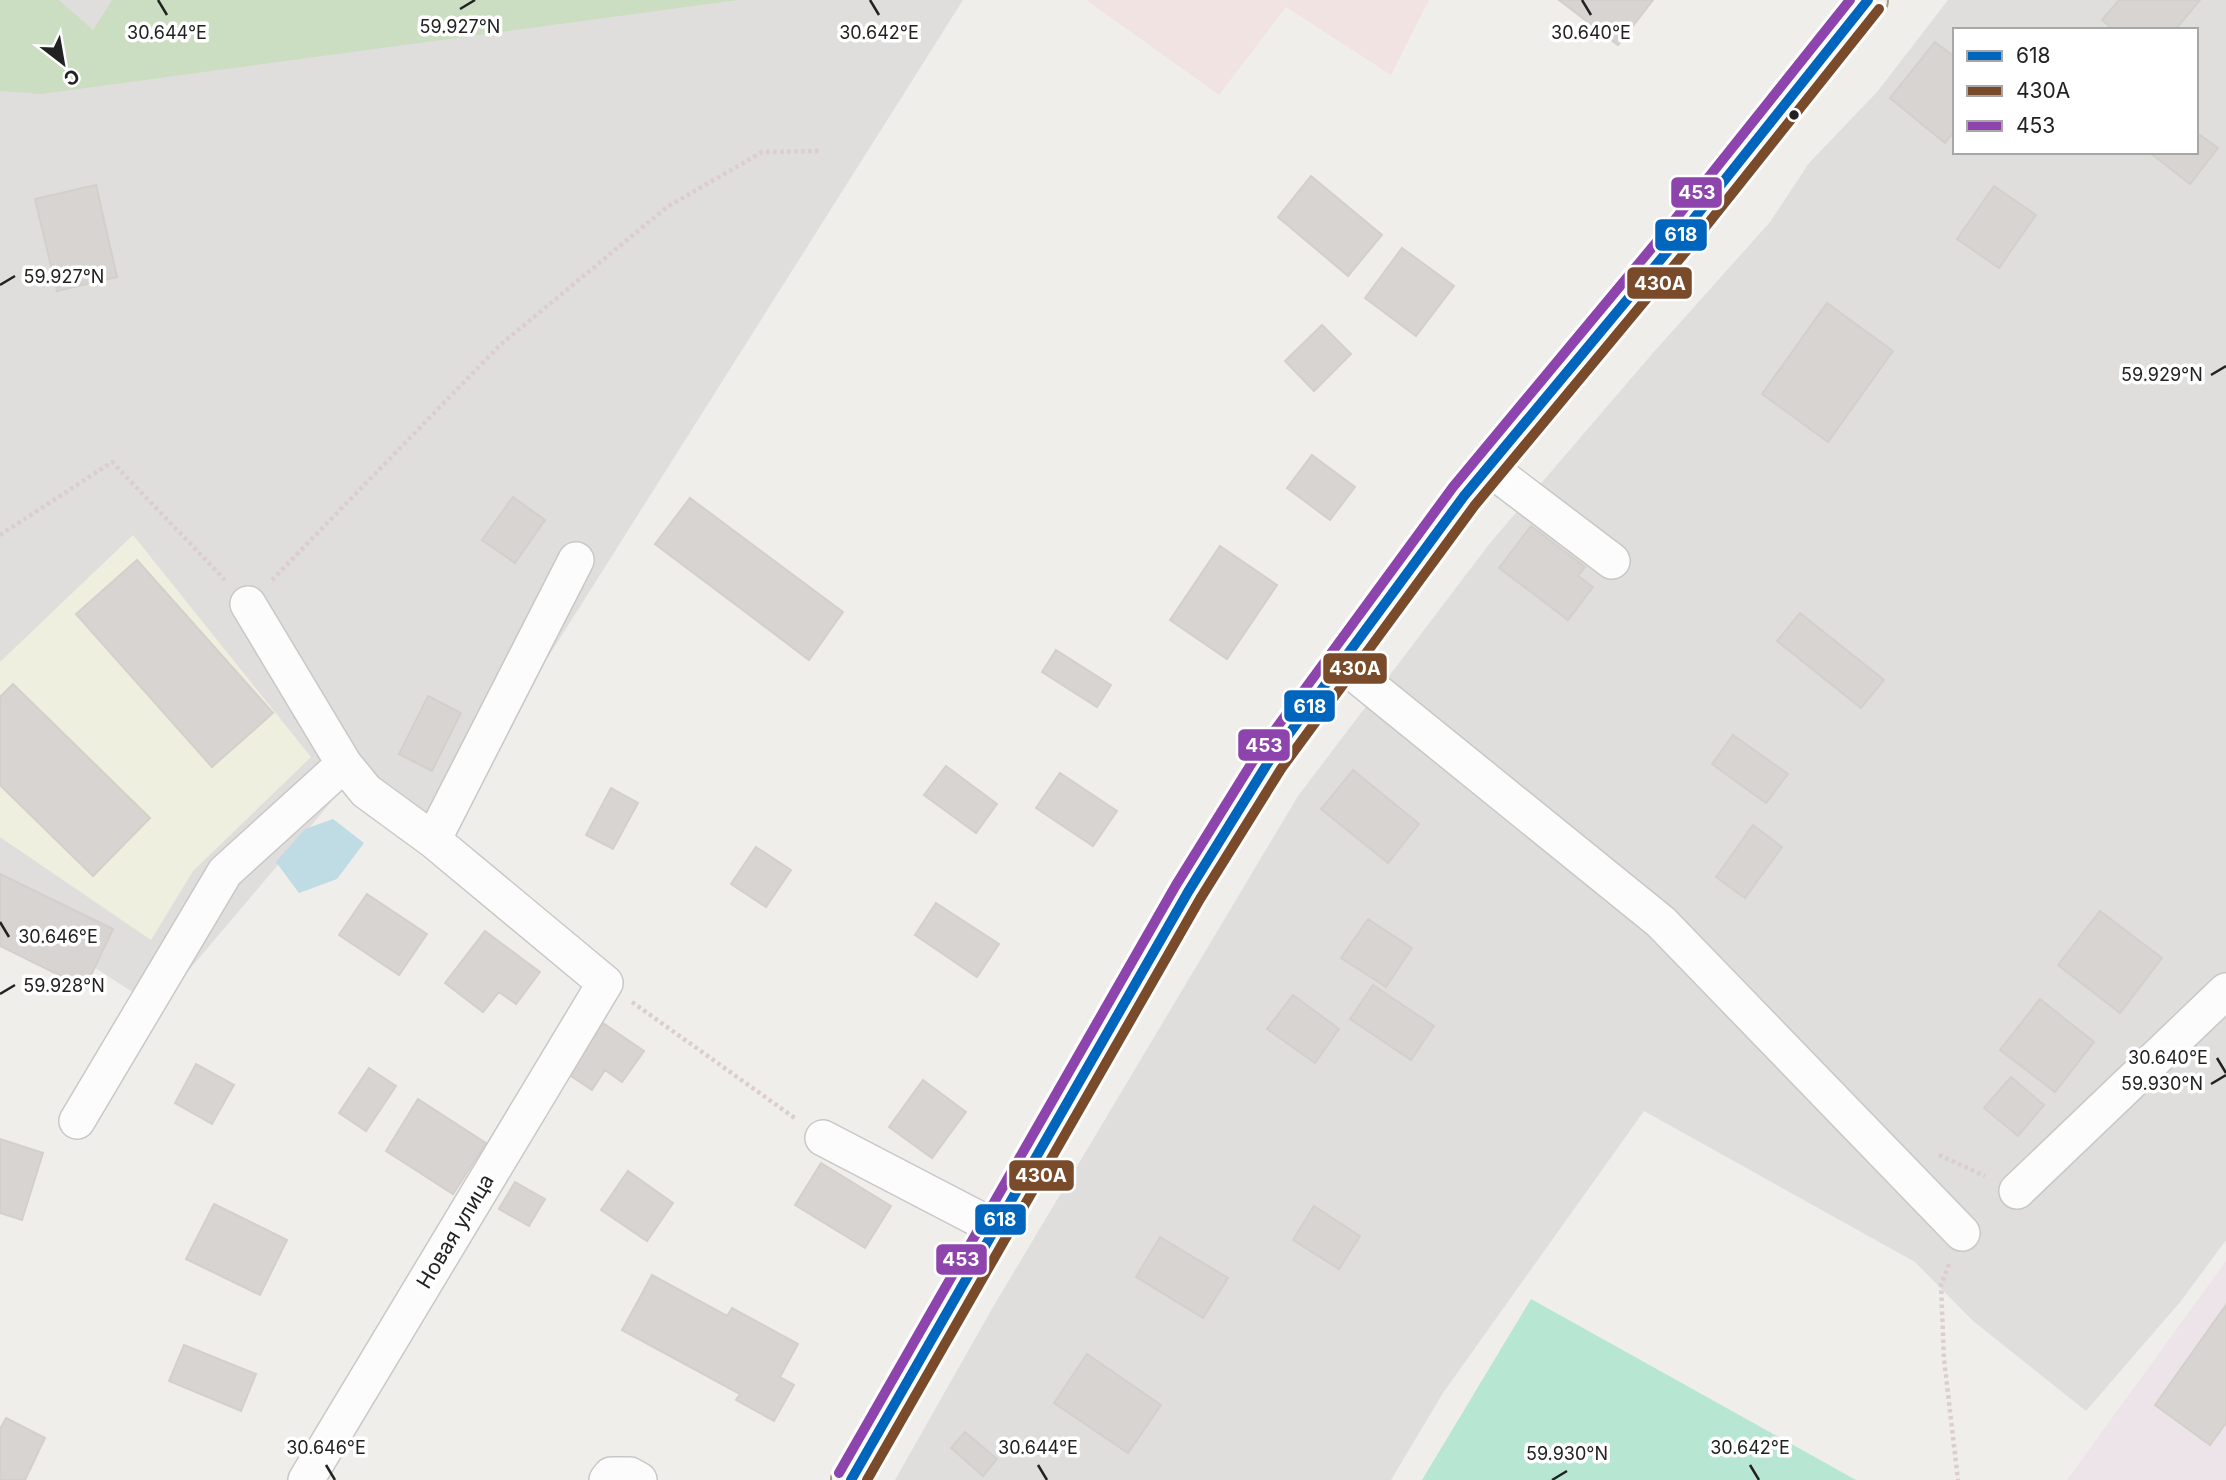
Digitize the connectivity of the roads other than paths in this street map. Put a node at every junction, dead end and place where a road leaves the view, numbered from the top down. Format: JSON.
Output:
{"nodes":[{"id":1,"x":1858,"y":4,"type":"edge"},
{"id":2,"x":1488,"y":467,"type":"junction"},
{"id":3,"x":576,"y":560,"type":"dead end"},
{"id":4,"x":1612,"y":561,"type":"dead end"},
{"id":5,"x":248,"y":604,"type":"road end"},
{"id":6,"x":1340,"y":662,"type":"junction"},
{"id":7,"x":344,"y":764,"type":"junction"},
{"id":8,"x":433,"y":840,"type":"junction"},
{"id":9,"x":2226,"y":991,"type":"edge"},
{"id":10,"x":77,"y":1121,"type":"dead end"},
{"id":11,"x":823,"y":1138,"type":"road end"},
{"id":12,"x":2017,"y":1191,"type":"road end"},
{"id":13,"x":994,"y":1227,"type":"junction"},
{"id":14,"x":1962,"y":1233,"type":"road end"},
{"id":15,"x":306,"y":1480,"type":"edge"},
{"id":16,"x":607,"y":1480,"type":"edge"},
{"id":17,"x":639,"y":1480,"type":"edge"},
{"id":18,"x":851,"y":1480,"type":"edge"}],
"edges":[{"from":1,"to":2,"type":"main road"},
{"from":2,"to":4,"type":"street"},
{"from":2,"to":6,"type":"main road"},
{"from":3,"to":8,"type":"street"},
{"from":5,"to":7,"type":"street"},
{"from":6,"to":13,"type":"main road"},
{"from":6,"to":14,"type":"street"},
{"from":7,"to":8,"type":"street"},
{"from":7,"to":10,"type":"street"},
{"from":8,"to":15,"type":"street","name":"Новая улица"},
{"from":9,"to":12,"type":"street"},
{"from":11,"to":13,"type":"street"},
{"from":13,"to":18,"type":"main road"},
{"from":16,"to":17,"type":"street"}]}
